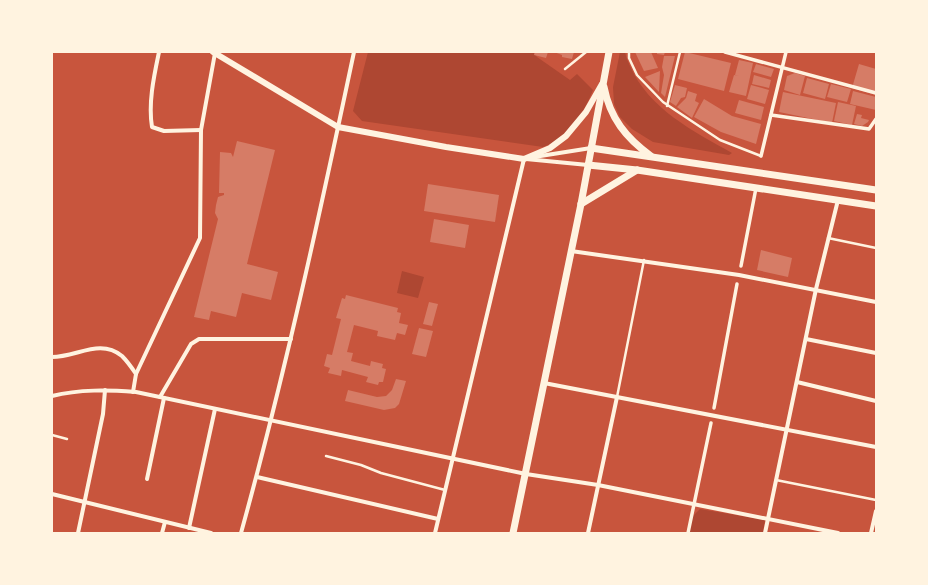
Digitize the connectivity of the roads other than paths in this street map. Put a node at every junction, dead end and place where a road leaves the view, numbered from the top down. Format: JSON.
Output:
{"nodes":[{"id":1,"x":159,"y":52,"type":"edge"},
{"id":2,"x":354,"y":52,"type":"edge"},
{"id":3,"x":586,"y":52,"type":"edge"},
{"id":4,"x":609,"y":52,"type":"edge"},
{"id":5,"x":629,"y":52,"type":"edge"},
{"id":6,"x":680,"y":52,"type":"edge"},
{"id":7,"x":725,"y":52,"type":"edge"},
{"id":8,"x":786,"y":52,"type":"edge"},
{"id":9,"x":214,"y":53,"type":"edge"},
{"id":10,"x":782,"y":67,"type":"junction"},
{"id":11,"x":565,"y":69,"type":"dead end"},
{"id":12,"x":603,"y":82,"type":"junction"},
{"id":13,"x":876,"y":93,"type":"edge"},
{"id":14,"x":667,"y":106,"type":"junction"},
{"id":15,"x":771,"y":115,"type":"junction"},
{"id":16,"x":876,"y":119,"type":"edge"},
{"id":17,"x":338,"y":127,"type":"junction"},
{"id":18,"x":201,"y":130,"type":"junction"},
{"id":19,"x":591,"y":148,"type":"junction"},
{"id":20,"x":761,"y":156,"type":"joint"},
{"id":21,"x":652,"y":157,"type":"junction"},
{"id":22,"x":524,"y":158,"type":"junction"},
{"id":23,"x":588,"y":165,"type":"junction"},
{"id":24,"x":637,"y":170,"type":"junction"},
{"id":25,"x":756,"y":188,"type":"junction"},
{"id":26,"x":876,"y":190,"type":"edge"},
{"id":27,"x":838,"y":200,"type":"junction"},
{"id":28,"x":581,"y":204,"type":"junction"},
{"id":29,"x":876,"y":206,"type":"edge"},
{"id":30,"x":828,"y":238,"type":"junction"},
{"id":31,"x":876,"y":248,"type":"edge"},
{"id":32,"x":571,"y":251,"type":"junction"},
{"id":33,"x":644,"y":260,"type":"junction"},
{"id":34,"x":741,"y":266,"type":"dead end"},
{"id":35,"x":738,"y":284,"type":"dead end"},
{"id":36,"x":816,"y":290,"type":"junction"},
{"id":37,"x":876,"y":302,"type":"edge"},
{"id":38,"x":291,"y":339,"type":"junction"},
{"id":39,"x":806,"y":339,"type":"junction"},
{"id":40,"x":876,"y":353,"type":"edge"},
{"id":41,"x":52,"y":357,"type":"edge"},
{"id":42,"x":136,"y":374,"type":"junction"},
{"id":43,"x":797,"y":382,"type":"junction"},
{"id":44,"x":544,"y":383,"type":"junction"},
{"id":45,"x":105,"y":390,"type":"junction"},
{"id":46,"x":133,"y":392,"type":"junction"},
{"id":47,"x":52,"y":396,"type":"edge"},
{"id":48,"x":162,"y":397,"type":"junction"},
{"id":49,"x":617,"y":397,"type":"junction"},
{"id":50,"x":876,"y":400,"type":"edge"},
{"id":51,"x":714,"y":408,"type":"dead end"},
{"id":52,"x":215,"y":409,"type":"junction"},
{"id":53,"x":271,"y":419,"type":"junction"},
{"id":54,"x":712,"y":423,"type":"dead end"},
{"id":55,"x":787,"y":430,"type":"junction"},
{"id":56,"x":52,"y":435,"type":"edge"},
{"id":57,"x":67,"y":439,"type":"dead end"},
{"id":58,"x":876,"y":448,"type":"edge"},
{"id":59,"x":326,"y":456,"type":"dead end"},
{"id":60,"x":452,"y":458,"type":"junction"},
{"id":61,"x":526,"y":474,"type":"junction"},
{"id":62,"x":257,"y":476,"type":"junction"},
{"id":63,"x":147,"y":479,"type":"dead end"},
{"id":64,"x":776,"y":480,"type":"junction"},
{"id":65,"x":598,"y":485,"type":"junction"},
{"id":66,"x":445,"y":490,"type":"junction"},
{"id":67,"x":52,"y":494,"type":"edge"},
{"id":68,"x":876,"y":500,"type":"edge"},
{"id":69,"x":85,"y":502,"type":"junction"},
{"id":70,"x":694,"y":503,"type":"junction"},
{"id":71,"x":876,"y":511,"type":"edge"},
{"id":72,"x":438,"y":519,"type":"junction"},
{"id":73,"x":768,"y":519,"type":"junction"},
{"id":74,"x":165,"y":522,"type":"junction"},
{"id":75,"x":189,"y":528,"type":"junction"},
{"id":76,"x":78,"y":533,"type":"edge"},
{"id":77,"x":162,"y":533,"type":"edge"},
{"id":78,"x":211,"y":533,"type":"edge"},
{"id":79,"x":241,"y":533,"type":"edge"},
{"id":80,"x":435,"y":533,"type":"edge"},
{"id":81,"x":514,"y":533,"type":"edge"},
{"id":82,"x":588,"y":533,"type":"edge"},
{"id":83,"x":688,"y":533,"type":"edge"},
{"id":84,"x":765,"y":533,"type":"edge"},
{"id":85,"x":838,"y":533,"type":"edge"},
{"id":86,"x":871,"y":533,"type":"edge"}],
"edges":[{"from":1,"to":18,"type":"street"},
{"from":2,"to":17,"type":"street"},
{"from":3,"to":11,"type":"lane"},
{"from":4,"to":12,"type":"main road"},
{"from":5,"to":14,"type":"lane"},
{"from":6,"to":14,"type":"lane"},
{"from":7,"to":10,"type":"street"},
{"from":8,"to":10,"type":"street"},
{"from":9,"to":17,"type":"street"},
{"from":9,"to":18,"type":"street"},
{"from":10,"to":13,"type":"street"},
{"from":10,"to":15,"type":"street"},
{"from":12,"to":19,"type":"main road"},
{"from":12,"to":21,"type":"main road"},
{"from":12,"to":22,"type":"street"},
{"from":14,"to":20,"type":"lane"},
{"from":15,"to":16,"type":"street"},
{"from":15,"to":20,"type":"street"},
{"from":17,"to":22,"type":"street"},
{"from":17,"to":38,"type":"street"},
{"from":18,"to":42,"type":"street"},
{"from":19,"to":21,"type":"main road"},
{"from":19,"to":22,"type":"street"},
{"from":19,"to":23,"type":"main road"},
{"from":21,"to":26,"type":"main road"},
{"from":22,"to":23,"type":"street"},
{"from":22,"to":60,"type":"street"},
{"from":23,"to":24,"type":"main road"},
{"from":23,"to":28,"type":"main road"},
{"from":24,"to":25,"type":"main road"},
{"from":24,"to":28,"type":"main road"},
{"from":25,"to":27,"type":"main road"},
{"from":25,"to":34,"type":"street"},
{"from":27,"to":29,"type":"main road"},
{"from":27,"to":30,"type":"street"},
{"from":28,"to":32,"type":"main road"},
{"from":30,"to":31,"type":"lane"},
{"from":30,"to":36,"type":"street"},
{"from":32,"to":33,"type":"street"},
{"from":32,"to":44,"type":"main road"},
{"from":33,"to":36,"type":"street"},
{"from":33,"to":49,"type":"lane"},
{"from":35,"to":51,"type":"street"},
{"from":36,"to":37,"type":"street"},
{"from":36,"to":39,"type":"street"},
{"from":38,"to":48,"type":"street"},
{"from":38,"to":53,"type":"street"},
{"from":39,"to":40,"type":"street"},
{"from":39,"to":43,"type":"street"},
{"from":41,"to":42,"type":"street"},
{"from":42,"to":46,"type":"street"},
{"from":43,"to":50,"type":"street"},
{"from":43,"to":55,"type":"street"},
{"from":44,"to":49,"type":"street"},
{"from":44,"to":61,"type":"main road"},
{"from":45,"to":46,"type":"street"},
{"from":45,"to":47,"type":"street"},
{"from":45,"to":69,"type":"street"},
{"from":46,"to":48,"type":"street"},
{"from":48,"to":52,"type":"street"},
{"from":48,"to":63,"type":"street"},
{"from":49,"to":55,"type":"street"},
{"from":49,"to":65,"type":"street"},
{"from":52,"to":53,"type":"street"},
{"from":52,"to":75,"type":"street"},
{"from":53,"to":60,"type":"street"},
{"from":53,"to":62,"type":"street"},
{"from":54,"to":70,"type":"street"},
{"from":55,"to":58,"type":"street"},
{"from":55,"to":64,"type":"street"},
{"from":56,"to":57,"type":"lane"},
{"from":59,"to":66,"type":"lane"},
{"from":60,"to":61,"type":"street"},
{"from":60,"to":66,"type":"street"},
{"from":61,"to":65,"type":"street"},
{"from":61,"to":81,"type":"main road"},
{"from":62,"to":72,"type":"street"},
{"from":62,"to":79,"type":"street"},
{"from":64,"to":68,"type":"lane"},
{"from":64,"to":73,"type":"street"},
{"from":65,"to":70,"type":"street"},
{"from":65,"to":82,"type":"street"},
{"from":66,"to":72,"type":"street"},
{"from":67,"to":69,"type":"street"},
{"from":69,"to":74,"type":"street"},
{"from":69,"to":76,"type":"street"},
{"from":70,"to":73,"type":"street"},
{"from":70,"to":83,"type":"street"},
{"from":71,"to":86,"type":"street"},
{"from":72,"to":80,"type":"street"},
{"from":73,"to":84,"type":"street"},
{"from":73,"to":85,"type":"street"},
{"from":74,"to":75,"type":"street"},
{"from":74,"to":77,"type":"street"},
{"from":75,"to":78,"type":"street"}]}
